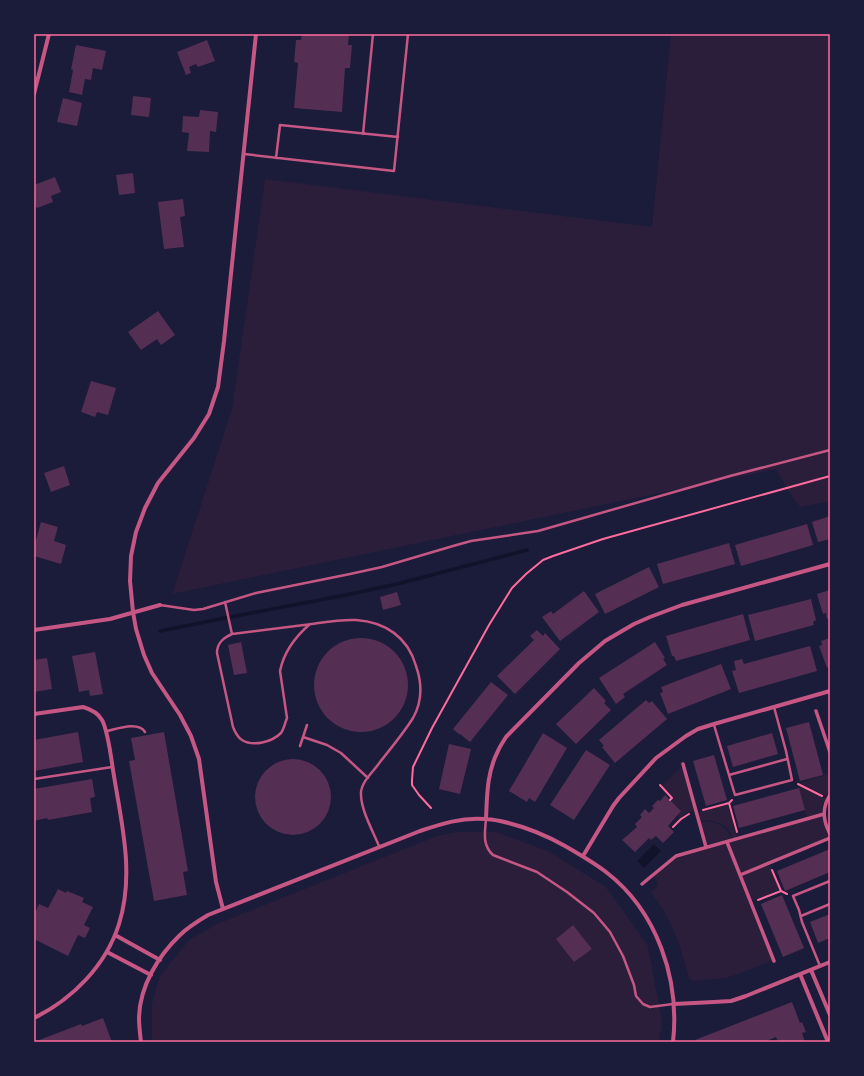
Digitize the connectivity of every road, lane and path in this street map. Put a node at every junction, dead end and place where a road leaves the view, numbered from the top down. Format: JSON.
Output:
{"nodes":[{"id":1,"x":49,"y":34,"type":"edge"},
{"id":2,"x":256,"y":34,"type":"edge"},
{"id":3,"x":373,"y":34,"type":"edge"},
{"id":4,"x":408,"y":34,"type":"edge"},
{"id":5,"x":34,"y":94,"type":"edge"},
{"id":6,"x":363,"y":134,"type":"junction"},
{"id":7,"x":398,"y":137,"type":"junction"},
{"id":8,"x":243,"y":154,"type":"junction"},
{"id":9,"x":276,"y":158,"type":"junction"},
{"id":10,"x":830,"y":450,"type":"edge"},
{"id":11,"x":830,"y":476,"type":"edge"},
{"id":12,"x":830,"y":564,"type":"edge"},
{"id":13,"x":225,"y":602,"type":"junction"},
{"id":14,"x":160,"y":605,"type":"joint"},
{"id":15,"x":133,"y":612,"type":"junction"},
{"id":16,"x":310,"y":624,"type":"junction"},
{"id":17,"x":34,"y":630,"type":"edge"},
{"id":18,"x":232,"y":634,"type":"junction"},
{"id":19,"x":830,"y":691,"type":"edge"},
{"id":20,"x":774,"y":707,"type":"junction"},
{"id":21,"x":816,"y":711,"type":"dead end"},
{"id":22,"x":34,"y":714,"type":"edge"},
{"id":23,"x":714,"y":724,"type":"junction"},
{"id":24,"x":307,"y":725,"type":"dead end"},
{"id":25,"x":106,"y":731,"type":"junction"},
{"id":26,"x":145,"y":732,"type":"dead end"},
{"id":27,"x":303,"y":737,"type":"junction"},
{"id":28,"x":300,"y":746,"type":"dead end"},
{"id":29,"x":830,"y":752,"type":"edge"},
{"id":30,"x":787,"y":759,"type":"junction"},
{"id":31,"x":683,"y":764,"type":"dead end"},
{"id":32,"x":112,"y":767,"type":"junction"},
{"id":33,"x":729,"y":775,"type":"junction"},
{"id":34,"x":368,"y":778,"type":"junction"},
{"id":35,"x":34,"y":779,"type":"edge"},
{"id":36,"x":792,"y":780,"type":"junction"},
{"id":37,"x":660,"y":786,"type":"dead end"},
{"id":38,"x":829,"y":797,"type":"edge"},
{"id":39,"x":670,"y":800,"type":"dead end"},
{"id":40,"x":729,"y":802,"type":"dead end"},
{"id":41,"x":431,"y":808,"type":"dead end"},
{"id":42,"x":824,"y":814,"type":"junction"},
{"id":43,"x":486,"y":819,"type":"junction"},
{"id":44,"x":830,"y":834,"type":"edge"},
{"id":45,"x":739,"y":838,"type":"junction"},
{"id":46,"x":830,"y":838,"type":"edge"},
{"id":47,"x":727,"y":842,"type":"junction"},
{"id":48,"x":379,"y":846,"type":"junction"},
{"id":49,"x":706,"y":847,"type":"junction"},
{"id":50,"x":583,"y":856,"type":"junction"},
{"id":51,"x":769,"y":863,"type":"junction"},
{"id":52,"x":740,"y":875,"type":"junction"},
{"id":53,"x":830,"y":881,"type":"edge"},
{"id":54,"x":642,"y":884,"type":"dead end"},
{"id":55,"x":781,"y":891,"type":"junction"},
{"id":56,"x":793,"y":896,"type":"junction"},
{"id":57,"x":751,"y":903,"type":"junction"},
{"id":58,"x":830,"y":904,"type":"edge"},
{"id":59,"x":224,"y":909,"type":"junction"},
{"id":60,"x":800,"y":916,"type":"junction"},
{"id":61,"x":115,"y":935,"type":"junction"},
{"id":62,"x":107,"y":952,"type":"junction"},
{"id":63,"x":160,"y":960,"type":"junction"},
{"id":64,"x":774,"y":961,"type":"dead end"},
{"id":65,"x":830,"y":962,"type":"edge"},
{"id":66,"x":820,"y":966,"type":"junction"},
{"id":67,"x":811,"y":970,"type":"junction"},
{"id":68,"x":800,"y":974,"type":"junction"},
{"id":69,"x":150,"y":975,"type":"junction"},
{"id":70,"x":674,"y":1004,"type":"junction"},
{"id":71,"x":830,"y":1015,"type":"edge"},
{"id":72,"x":34,"y":1018,"type":"edge"},
{"id":73,"x":141,"y":1042,"type":"edge"},
{"id":74,"x":673,"y":1042,"type":"edge"},
{"id":75,"x":828,"y":1042,"type":"edge"}],
"edges":[{"from":1,"to":5,"type":"street"},
{"from":2,"to":8,"type":"street"},
{"from":3,"to":6,"type":"lane"},
{"from":4,"to":7,"type":"lane"},
{"from":6,"to":7,"type":"lane"},
{"from":6,"to":9,"type":"lane"},
{"from":7,"to":9,"type":"lane"},
{"from":8,"to":9,"type":"lane"},
{"from":8,"to":15,"type":"street"},
{"from":10,"to":13,"type":"lane"},
{"from":11,"to":41,"type":"path"},
{"from":12,"to":43,"type":"street"},
{"from":13,"to":14,"type":"lane"},
{"from":13,"to":18,"type":"lane"},
{"from":14,"to":15,"type":"street"},
{"from":15,"to":17,"type":"street"},
{"from":15,"to":59,"type":"street"},
{"from":16,"to":18,"type":"lane"},
{"from":16,"to":18,"type":"lane"},
{"from":16,"to":34,"type":"lane"},
{"from":19,"to":20,"type":"street"},
{"from":20,"to":23,"type":"street"},
{"from":20,"to":30,"type":"lane"},
{"from":21,"to":29,"type":"street"},
{"from":22,"to":25,"type":"street"},
{"from":23,"to":33,"type":"lane"},
{"from":23,"to":50,"type":"street"},
{"from":24,"to":27,"type":"lane"},
{"from":25,"to":26,"type":"lane"},
{"from":25,"to":32,"type":"street"},
{"from":27,"to":28,"type":"lane"},
{"from":27,"to":34,"type":"lane"},
{"from":30,"to":33,"type":"lane"},
{"from":30,"to":36,"type":"lane"},
{"from":31,"to":49,"type":"street"},
{"from":32,"to":35,"type":"lane"},
{"from":32,"to":61,"type":"street"},
{"from":33,"to":36,"type":"lane"},
{"from":34,"to":48,"type":"lane"},
{"from":36,"to":38,"type":"path"},
{"from":37,"to":39,"type":"path"},
{"from":38,"to":42,"type":"street"},
{"from":40,"to":45,"type":"path"},
{"from":42,"to":44,"type":"street"},
{"from":42,"to":45,"type":"street"},
{"from":43,"to":48,"type":"street"},
{"from":43,"to":50,"type":"street"},
{"from":43,"to":70,"type":"lane"},
{"from":45,"to":47,"type":"street"},
{"from":46,"to":51,"type":"street"},
{"from":47,"to":49,"type":"street"},
{"from":47,"to":52,"type":"street"},
{"from":48,"to":59,"type":"street"},
{"from":49,"to":54,"type":"street"},
{"from":50,"to":70,"type":"street"},
{"from":51,"to":52,"type":"street"},
{"from":51,"to":55,"type":"path"},
{"from":52,"to":57,"type":"street"},
{"from":53,"to":56,"type":"lane"},
{"from":55,"to":56,"type":"path"},
{"from":55,"to":57,"type":"path"},
{"from":56,"to":60,"type":"lane"},
{"from":57,"to":64,"type":"street"},
{"from":58,"to":60,"type":"lane"},
{"from":59,"to":63,"type":"street"},
{"from":60,"to":66,"type":"lane"},
{"from":61,"to":62,"type":"street"},
{"from":61,"to":63,"type":"street"},
{"from":62,"to":69,"type":"street"},
{"from":62,"to":72,"type":"street"},
{"from":63,"to":69,"type":"street"},
{"from":65,"to":66,"type":"street"},
{"from":66,"to":67,"type":"street"},
{"from":67,"to":68,"type":"street"},
{"from":67,"to":71,"type":"street"},
{"from":68,"to":70,"type":"street"},
{"from":68,"to":75,"type":"street"},
{"from":69,"to":73,"type":"street"},
{"from":70,"to":74,"type":"street"}]}
